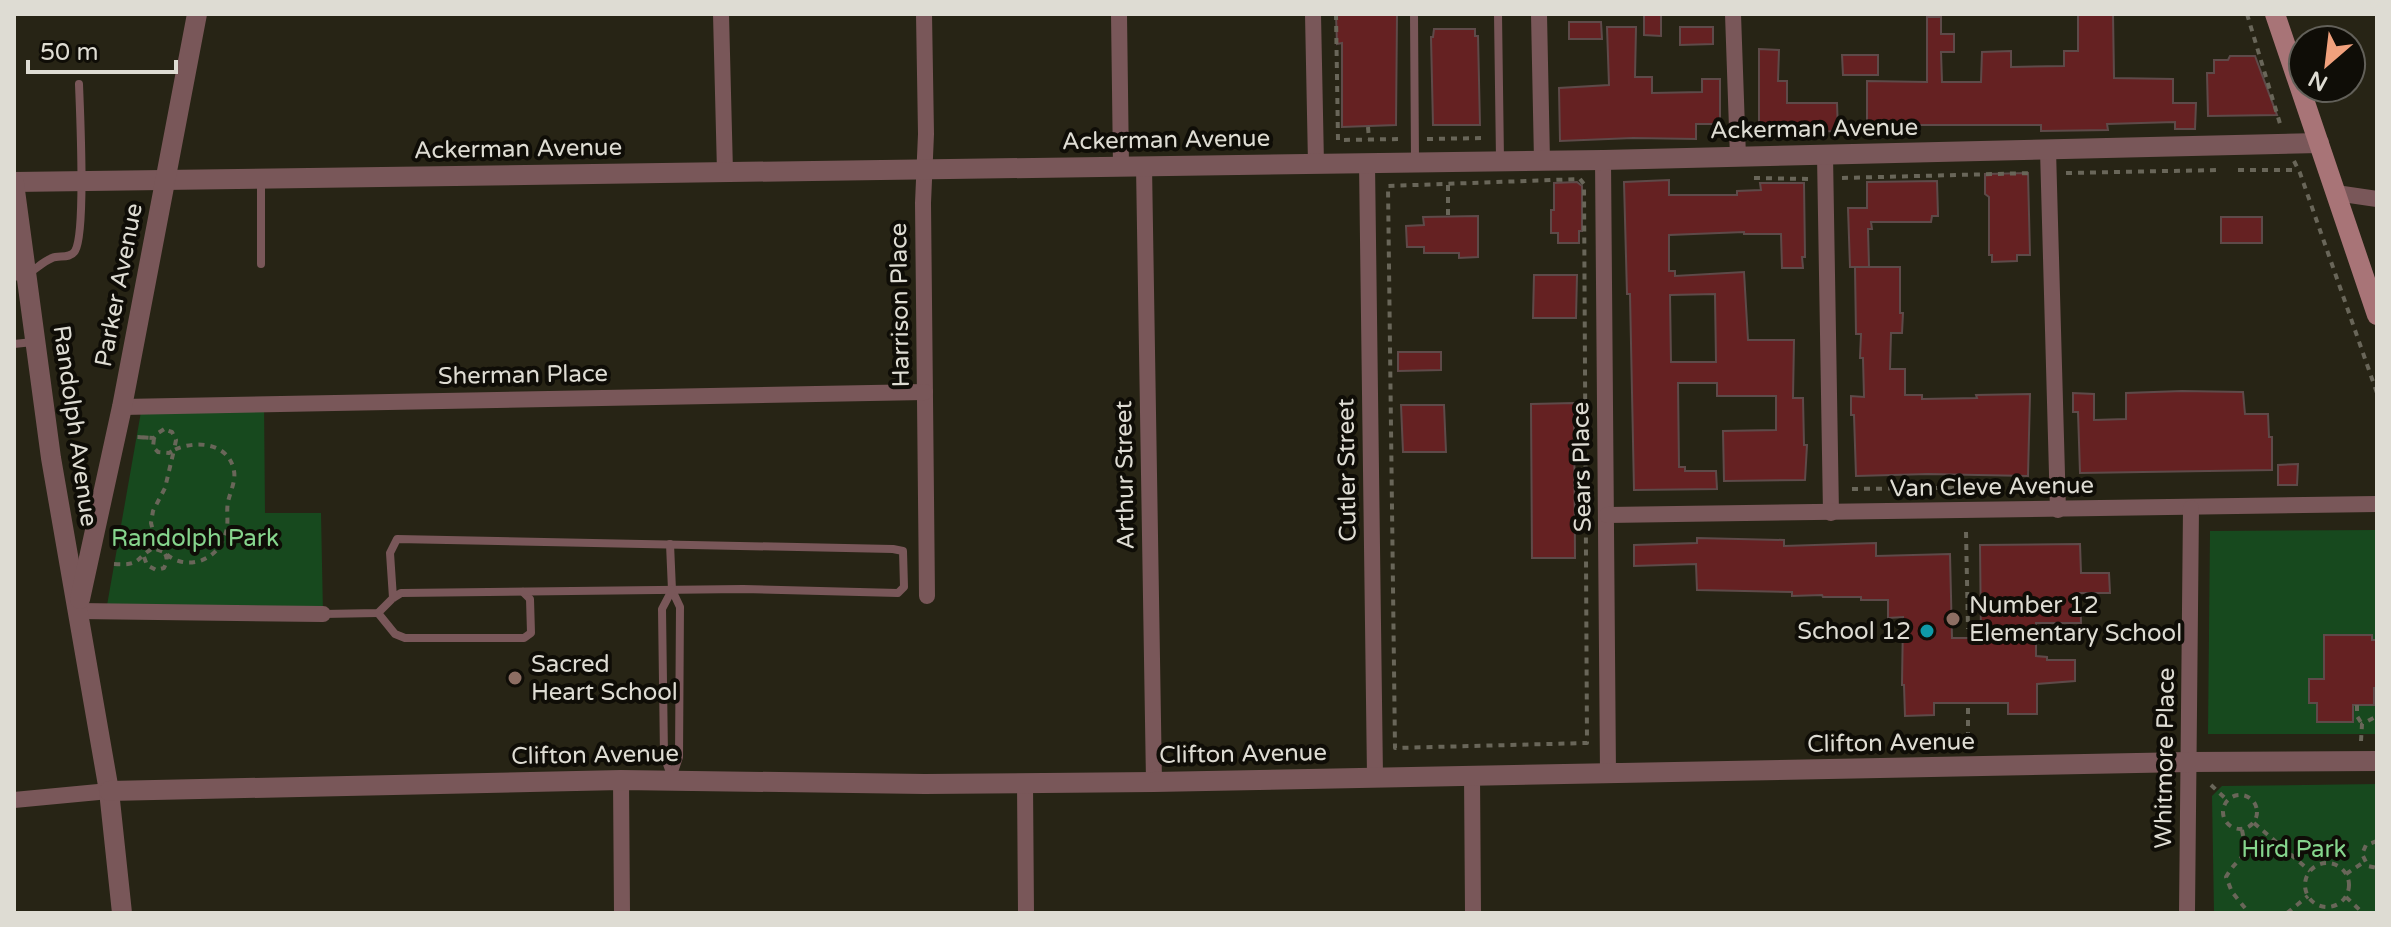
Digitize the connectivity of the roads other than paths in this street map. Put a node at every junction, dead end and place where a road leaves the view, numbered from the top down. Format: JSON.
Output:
{"nodes":[{"id":1,"x":197,"y":14,"type":"edge"},
{"id":2,"x":721,"y":14,"type":"edge"},
{"id":3,"x":924,"y":14,"type":"edge"},
{"id":4,"x":1119,"y":14,"type":"edge"},
{"id":5,"x":1313,"y":14,"type":"edge"},
{"id":6,"x":1414,"y":14,"type":"edge"},
{"id":7,"x":1498,"y":14,"type":"edge"},
{"id":8,"x":1539,"y":14,"type":"edge"},
{"id":9,"x":1733,"y":14,"type":"edge"},
{"id":10,"x":2275,"y":14,"type":"edge"},
{"id":11,"x":79,"y":84,"type":"dead end"},
{"id":12,"x":2319,"y":143,"type":"junction"},
{"id":13,"x":2048,"y":150,"type":"junction"},
{"id":14,"x":1825,"y":155,"type":"junction"},
{"id":15,"x":1738,"y":157,"type":"junction"},
{"id":16,"x":1603,"y":160,"type":"junction"},
{"id":17,"x":1415,"y":161,"type":"junction"},
{"id":18,"x":1500,"y":161,"type":"junction"},
{"id":19,"x":1542,"y":161,"type":"junction"},
{"id":20,"x":1367,"y":163,"type":"junction"},
{"id":21,"x":1316,"y":164,"type":"junction"},
{"id":22,"x":1144,"y":166,"type":"junction"},
{"id":23,"x":1121,"y":167,"type":"junction"},
{"id":24,"x":925,"y":169,"type":"junction"},
{"id":25,"x":725,"y":172,"type":"junction"},
{"id":26,"x":261,"y":179,"type":"junction"},
{"id":27,"x":165,"y":180,"type":"junction"},
{"id":28,"x":81,"y":181,"type":"junction"},
{"id":29,"x":14,"y":182,"type":"edge"},
{"id":30,"x":2336,"y":193,"type":"junction"},
{"id":31,"x":2377,"y":199,"type":"edge"},
{"id":32,"x":261,"y":264,"type":"dead end"},
{"id":33,"x":20,"y":276,"type":"edge"},
{"id":34,"x":2377,"y":315,"type":"edge"},
{"id":35,"x":36,"y":342,"type":"junction"},
{"id":36,"x":14,"y":344,"type":"edge"},
{"id":37,"x":925,"y":392,"type":"junction"},
{"id":38,"x":122,"y":407,"type":"junction"},
{"id":39,"x":2377,"y":504,"type":"edge"},
{"id":40,"x":2191,"y":508,"type":"junction"},
{"id":41,"x":2058,"y":510,"type":"junction"},
{"id":42,"x":1831,"y":513,"type":"junction"},
{"id":43,"x":1607,"y":515,"type":"junction"},
{"id":44,"x":670,"y":544,"type":"junction"},
{"id":45,"x":672,"y":590,"type":"junction"},
{"id":46,"x":523,"y":592,"type":"junction"},
{"id":47,"x":927,"y":596,"type":"dead end"},
{"id":48,"x":393,"y":598,"type":"junction"},
{"id":49,"x":78,"y":611,"type":"junction"},
{"id":50,"x":378,"y":613,"type":"junction"},
{"id":51,"x":323,"y":614,"type":"joint"},
{"id":52,"x":2377,"y":761,"type":"edge"},
{"id":53,"x":2189,"y":762,"type":"junction"},
{"id":54,"x":1608,"y":774,"type":"junction"},
{"id":55,"x":1472,"y":775,"type":"junction"},
{"id":56,"x":1375,"y":777,"type":"junction"},
{"id":57,"x":672,"y":779,"type":"junction"},
{"id":58,"x":621,"y":780,"type":"junction"},
{"id":59,"x":1154,"y":782,"type":"junction"},
{"id":60,"x":1025,"y":784,"type":"junction"},
{"id":61,"x":109,"y":791,"type":"junction"},
{"id":62,"x":14,"y":800,"type":"edge"},
{"id":63,"x":122,"y":913,"type":"edge"},
{"id":64,"x":622,"y":913,"type":"edge"},
{"id":65,"x":1026,"y":913,"type":"edge"},
{"id":66,"x":1473,"y":913,"type":"edge"},
{"id":67,"x":2187,"y":913,"type":"edge"}],
"edges":[{"from":1,"to":27,"type":"street","name":"Parker Avenue"},
{"from":2,"to":25,"type":"street"},
{"from":3,"to":24,"type":"street","name":"Harrison Place"},
{"from":4,"to":23,"type":"street"},
{"from":5,"to":21,"type":"street"},
{"from":6,"to":17,"type":"lane"},
{"from":7,"to":18,"type":"lane"},
{"from":8,"to":19,"type":"street"},
{"from":9,"to":15,"type":"street"},
{"from":10,"to":12,"type":"main road"},
{"from":11,"to":28,"type":"lane"},
{"from":12,"to":13,"type":"street","name":"Ackerman Avenue"},
{"from":12,"to":30,"type":"main road"},
{"from":13,"to":14,"type":"street","name":"Ackerman Avenue"},
{"from":13,"to":41,"type":"street"},
{"from":14,"to":15,"type":"street","name":"Ackerman Avenue"},
{"from":14,"to":42,"type":"street"},
{"from":15,"to":16,"type":"street","name":"Ackerman Avenue"},
{"from":16,"to":19,"type":"street","name":"Ackerman Avenue"},
{"from":16,"to":43,"type":"street","name":"Sears Place"},
{"from":17,"to":18,"type":"street","name":"Ackerman Avenue"},
{"from":17,"to":20,"type":"street","name":"Ackerman Avenue"},
{"from":18,"to":19,"type":"street","name":"Ackerman Avenue"},
{"from":20,"to":21,"type":"street","name":"Ackerman Avenue"},
{"from":20,"to":56,"type":"street","name":"Cutler Street"},
{"from":21,"to":22,"type":"street","name":"Ackerman Avenue"},
{"from":22,"to":23,"type":"street","name":"Ackerman Avenue"},
{"from":22,"to":59,"type":"street","name":"Arthur Street"},
{"from":23,"to":24,"type":"street","name":"Ackerman Avenue"},
{"from":24,"to":25,"type":"street","name":"Ackerman Avenue"},
{"from":24,"to":37,"type":"street","name":"Harrison Place"},
{"from":25,"to":26,"type":"street","name":"Ackerman Avenue"},
{"from":26,"to":27,"type":"street","name":"Ackerman Avenue"},
{"from":26,"to":32,"type":"lane"},
{"from":27,"to":28,"type":"street","name":"Ackerman Avenue"},
{"from":27,"to":38,"type":"street","name":"Parker Avenue"},
{"from":28,"to":29,"type":"street","name":"Ackerman Avenue"},
{"from":28,"to":33,"type":"lane"},
{"from":29,"to":33,"type":"street","name":"Randolph Avenue"},
{"from":30,"to":31,"type":"street"},
{"from":30,"to":34,"type":"main road"},
{"from":33,"to":35,"type":"street","name":"Randolph Avenue"},
{"from":35,"to":36,"type":"lane"},
{"from":35,"to":49,"type":"street","name":"Randolph Avenue"},
{"from":37,"to":38,"type":"street","name":"Sherman Place"},
{"from":37,"to":47,"type":"street","name":"Harrison Place"},
{"from":38,"to":49,"type":"street","name":"Parker Avenue"},
{"from":39,"to":40,"type":"street","name":"Van Cleve Avenue"},
{"from":40,"to":41,"type":"street","name":"Van Cleve Avenue"},
{"from":40,"to":53,"type":"street","name":"Whitmore Place"},
{"from":41,"to":42,"type":"street","name":"Van Cleve Avenue"},
{"from":42,"to":43,"type":"street","name":"Van Cleve Avenue"},
{"from":43,"to":54,"type":"street","name":"Sears Place"},
{"from":44,"to":45,"type":"lane"},
{"from":44,"to":45,"type":"lane"},
{"from":44,"to":48,"type":"lane"},
{"from":45,"to":46,"type":"lane"},
{"from":45,"to":57,"type":"lane"},
{"from":45,"to":57,"type":"lane"},
{"from":46,"to":48,"type":"lane"},
{"from":46,"to":50,"type":"lane"},
{"from":48,"to":50,"type":"lane"},
{"from":49,"to":51,"type":"street"},
{"from":49,"to":61,"type":"street","name":"Randolph Avenue"},
{"from":50,"to":51,"type":"lane"},
{"from":52,"to":53,"type":"street","name":"Clifton Avenue"},
{"from":53,"to":54,"type":"street","name":"Clifton Avenue"},
{"from":53,"to":67,"type":"street","name":"Whitmore Place"},
{"from":54,"to":55,"type":"street","name":"Clifton Avenue"},
{"from":55,"to":56,"type":"street","name":"Clifton Avenue"},
{"from":55,"to":66,"type":"street"},
{"from":56,"to":59,"type":"street","name":"Clifton Avenue"},
{"from":57,"to":58,"type":"street","name":"Clifton Avenue"},
{"from":57,"to":60,"type":"street","name":"Clifton Avenue"},
{"from":58,"to":61,"type":"street","name":"Clifton Avenue"},
{"from":58,"to":64,"type":"street"},
{"from":59,"to":60,"type":"street","name":"Clifton Avenue"},
{"from":60,"to":65,"type":"street"},
{"from":61,"to":62,"type":"street"},
{"from":61,"to":63,"type":"street","name":"Randolph Avenue"}]}
